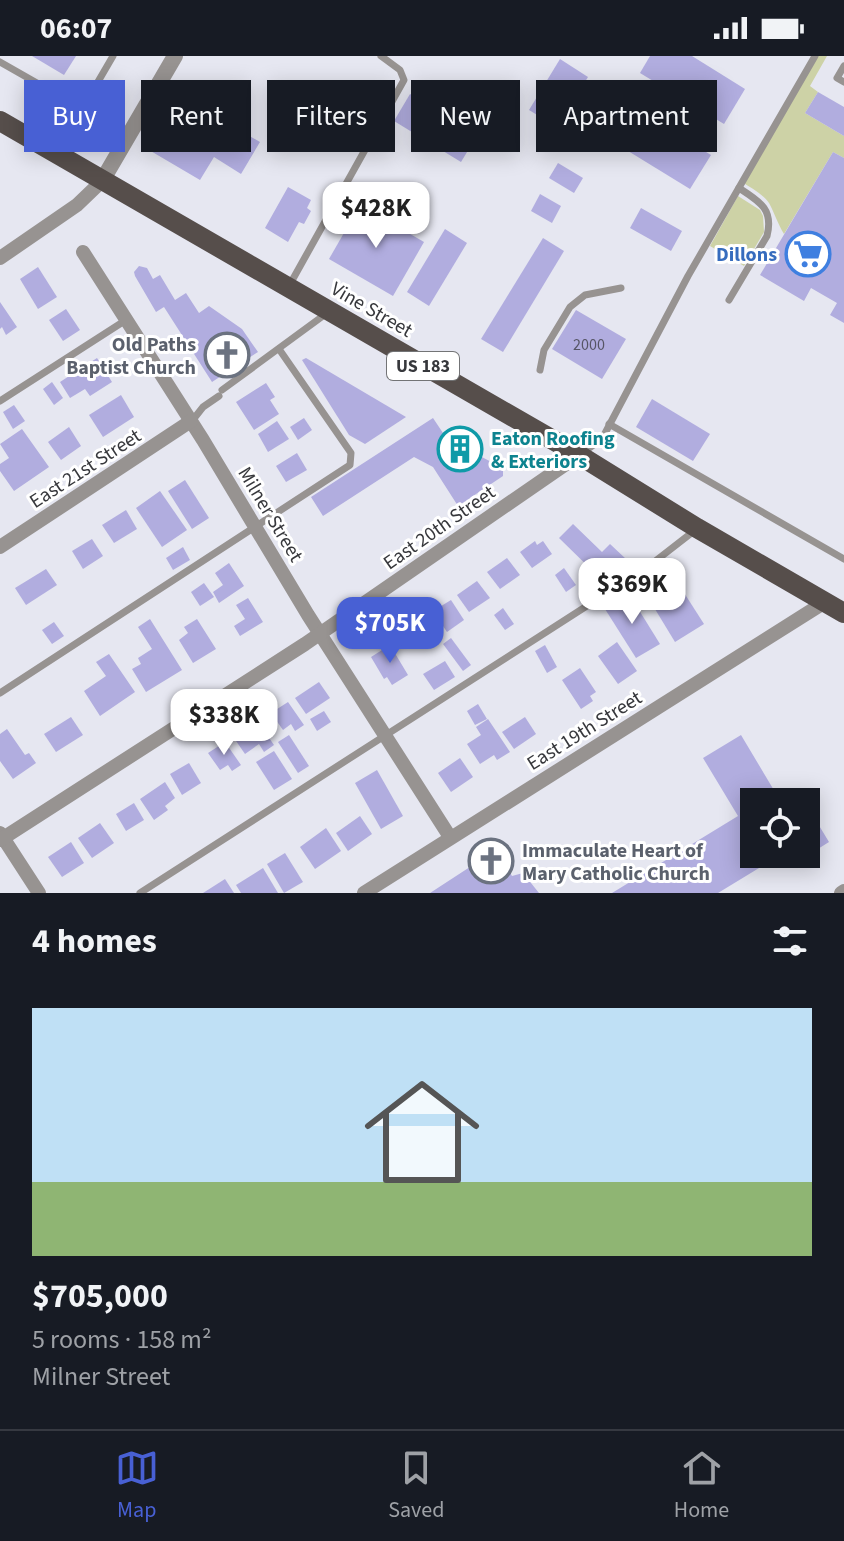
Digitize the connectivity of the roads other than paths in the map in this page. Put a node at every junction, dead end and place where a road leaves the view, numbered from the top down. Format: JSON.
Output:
{"nodes":[{"id":1,"x":113,"y":56,"type":"edge"},
{"id":2,"x":175,"y":56,"type":"edge"},
{"id":3,"x":381,"y":56,"type":"edge"},
{"id":4,"x":815,"y":56,"type":"edge"},
{"id":5,"x":0,"y":62,"type":"edge"},
{"id":6,"x":844,"y":66,"type":"edge"},
{"id":7,"x":844,"y":82,"type":"edge"},
{"id":8,"x":0,"y":121,"type":"edge"},
{"id":9,"x":102,"y":181,"type":"junction"},
{"id":10,"x":739,"y":188,"type":"junction"},
{"id":11,"x":83,"y":252,"type":"dead end"},
{"id":12,"x":0,"y":258,"type":"edge"},
{"id":13,"x":288,"y":288,"type":"junction"},
{"id":14,"x":621,"y":288,"type":"dead end"},
{"id":15,"x":729,"y":300,"type":"dead end"},
{"id":16,"x":329,"y":312,"type":"junction"},
{"id":17,"x":126,"y":320,"type":"junction"},
{"id":18,"x":279,"y":349,"type":"junction"},
{"id":19,"x":540,"y":370,"type":"dead end"},
{"id":20,"x":0,"y":401,"type":"edge"},
{"id":21,"x":191,"y":421,"type":"junction"},
{"id":22,"x":609,"y":424,"type":"junction"},
{"id":23,"x":579,"y":455,"type":"junction"},
{"id":24,"x":255,"y":528,"type":"junction"},
{"id":25,"x":697,"y":528,"type":"junction"},
{"id":26,"x":0,"y":547,"type":"edge"},
{"id":27,"x":844,"y":559,"type":"edge"},
{"id":28,"x":825,"y":602,"type":"junction"},
{"id":29,"x":844,"y":613,"type":"edge"},
{"id":30,"x":320,"y":634,"type":"junction"},
{"id":31,"x":0,"y":693,"type":"edge"},
{"id":32,"x":386,"y":735,"type":"junction"},
{"id":33,"x":1,"y":837,"type":"edge"},
{"id":34,"x":450,"y":837,"type":"junction"},
{"id":35,"x":39,"y":893,"type":"edge"},
{"id":36,"x":140,"y":893,"type":"edge"},
{"id":37,"x":364,"y":893,"type":"edge"}],
"edges":[{"from":1,"to":5,"type":"lane"},
{"from":2,"to":9,"type":"street"},
{"from":3,"to":13,"type":"lane"},
{"from":4,"to":10,"type":"lane"},
{"from":6,"to":7,"type":"lane"},
{"from":8,"to":9,"type":"main road","name":"Vine Street","number":"US 183"},
{"from":9,"to":12,"type":"street"},
{"from":9,"to":13,"type":"main road","name":"Vine Street","number":"US 183"},
{"from":10,"to":15,"type":"lane"},
{"from":10,"to":22,"type":"lane"},
{"from":11,"to":17,"type":"street","name":"Milner Street"},
{"from":13,"to":16,"type":"main road","name":"Vine Street","number":"US 183"},
{"from":14,"to":19,"type":"lane"},
{"from":16,"to":18,"type":"lane"},
{"from":16,"to":23,"type":"main road","name":"Vine Street","number":"US 183"},
{"from":17,"to":20,"type":"lane"},
{"from":17,"to":21,"type":"street","name":"Milner Street"},
{"from":18,"to":21,"type":"lane"},
{"from":18,"to":24,"type":"lane"},
{"from":21,"to":24,"type":"street","name":"Milner Street"},
{"from":21,"to":26,"type":"street","name":"East 21st Street"},
{"from":22,"to":23,"type":"lane"},
{"from":22,"to":27,"type":"lane"},
{"from":23,"to":25,"type":"main road","name":"Vine Street","number":"US 183"},
{"from":23,"to":30,"type":"street","name":"East 20th Street"},
{"from":24,"to":30,"type":"street","name":"Milner Street"},
{"from":24,"to":31,"type":"lane"},
{"from":25,"to":28,"type":"main road","name":"Vine Street","number":"US 183"},
{"from":25,"to":32,"type":"lane"},
{"from":28,"to":29,"type":"main road","name":"Vine Street","number":"US 183"},
{"from":28,"to":34,"type":"street","name":"East 19th Street"},
{"from":30,"to":32,"type":"street","name":"Milner Street"},
{"from":30,"to":33,"type":"street","name":"East 20th Street"},
{"from":32,"to":34,"type":"street","name":"Milner Street"},
{"from":32,"to":36,"type":"lane"},
{"from":33,"to":35,"type":"street"},
{"from":34,"to":37,"type":"street","name":"East 19th Street"}]}
